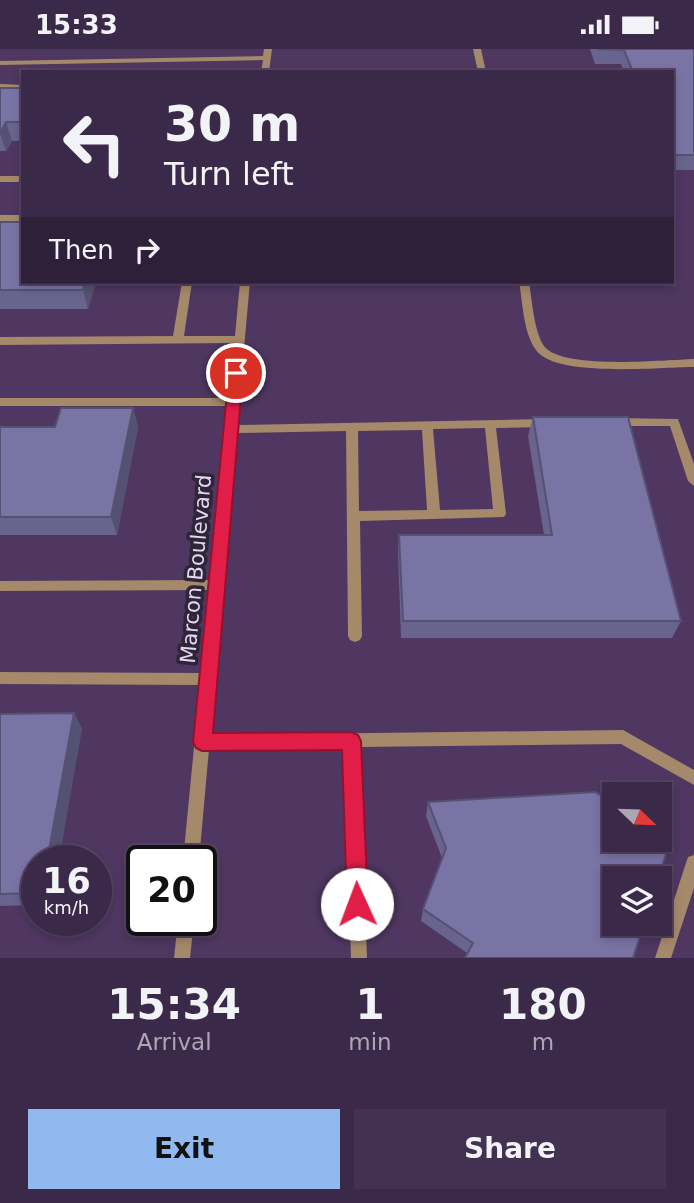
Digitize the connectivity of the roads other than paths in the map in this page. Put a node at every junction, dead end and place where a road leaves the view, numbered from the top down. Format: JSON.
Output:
{"nodes":[{"id":1,"x":477,"y":49,"type":"edge"},
{"id":2,"x":267,"y":53,"type":"edge"},
{"id":3,"x":0,"y":63,"type":"edge"},
{"id":4,"x":482,"y":70,"type":"edge"},
{"id":5,"x":0,"y":86,"type":"edge"},
{"id":6,"x":21,"y":87,"type":"edge"},
{"id":7,"x":0,"y":179,"type":"edge"},
{"id":8,"x":21,"y":179,"type":"edge"},
{"id":9,"x":0,"y":218,"type":"edge"},
{"id":10,"x":21,"y":218,"type":"edge"},
{"id":11,"x":187,"y":284,"type":"edge"},
{"id":12,"x":245,"y":284,"type":"edge"},
{"id":13,"x":524,"y":284,"type":"edge"},
{"id":14,"x":239,"y":339,"type":"junction"},
{"id":15,"x":178,"y":340,"type":"junction"},
{"id":16,"x":0,"y":341,"type":"edge"},
{"id":17,"x":694,"y":363,"type":"edge"},
{"id":18,"x":0,"y":402,"type":"edge"},
{"id":19,"x":233,"y":402,"type":"junction"},
{"id":20,"x":556,"y":422,"type":"edge"},
{"id":21,"x":595,"y":422,"type":"edge"},
{"id":22,"x":490,"y":423,"type":"junction"},
{"id":23,"x":427,"y":425,"type":"junction"},
{"id":24,"x":352,"y":428,"type":"junction"},
{"id":25,"x":232,"y":429,"type":"junction"},
{"id":26,"x":694,"y":481,"type":"edge"},
{"id":27,"x":434,"y":515,"type":"junction"},
{"id":28,"x":353,"y":516,"type":"junction"},
{"id":29,"x":217,"y":585,"type":"junction"},
{"id":30,"x":0,"y":586,"type":"edge"},
{"id":31,"x":355,"y":636,"type":"dead end"},
{"id":32,"x":0,"y":678,"type":"edge"},
{"id":33,"x":208,"y":679,"type":"junction"},
{"id":34,"x":351,"y":741,"type":"junction"},
{"id":35,"x":202,"y":742,"type":"junction"},
{"id":36,"x":694,"y":778,"type":"edge"},
{"id":37,"x":192,"y":845,"type":"edge"},
{"id":38,"x":694,"y":863,"type":"edge"},
{"id":39,"x":184,"y":936,"type":"edge"},
{"id":40,"x":182,"y":958,"type":"edge"},
{"id":41,"x":359,"y":958,"type":"edge"},
{"id":42,"x":663,"y":958,"type":"edge"}],
"edges":[{"from":1,"to":4,"type":"street"},
{"from":2,"to":3,"type":"street"},
{"from":5,"to":6,"type":"street"},
{"from":7,"to":8,"type":"street"},
{"from":9,"to":10,"type":"street"},
{"from":11,"to":15,"type":"street"},
{"from":12,"to":14,"type":"street","name":"Marcon Boulevard"},
{"from":13,"to":17,"type":"street"},
{"from":14,"to":15,"type":"street"},
{"from":14,"to":19,"type":"street","name":"Marcon Boulevard"},
{"from":15,"to":16,"type":"street"},
{"from":18,"to":19,"type":"street"},
{"from":19,"to":25,"type":"street","name":"Marcon Boulevard"},
{"from":20,"to":22,"type":"street"},
{"from":21,"to":26,"type":"street"},
{"from":22,"to":23,"type":"street"},
{"from":22,"to":27,"type":"street"},
{"from":23,"to":24,"type":"street"},
{"from":23,"to":27,"type":"street"},
{"from":24,"to":25,"type":"street"},
{"from":24,"to":28,"type":"street"},
{"from":25,"to":29,"type":"street","name":"Marcon Boulevard"},
{"from":27,"to":28,"type":"street"},
{"from":28,"to":31,"type":"street"},
{"from":29,"to":30,"type":"street"},
{"from":29,"to":33,"type":"street","name":"Marcon Boulevard"},
{"from":32,"to":33,"type":"street"},
{"from":33,"to":35,"type":"street","name":"Marcon Boulevard"},
{"from":34,"to":35,"type":"street"},
{"from":34,"to":36,"type":"street"},
{"from":34,"to":41,"type":"street"},
{"from":35,"to":37,"type":"street","name":"Marcon Boulevard"},
{"from":38,"to":42,"type":"street"},
{"from":39,"to":40,"type":"street"}]}
